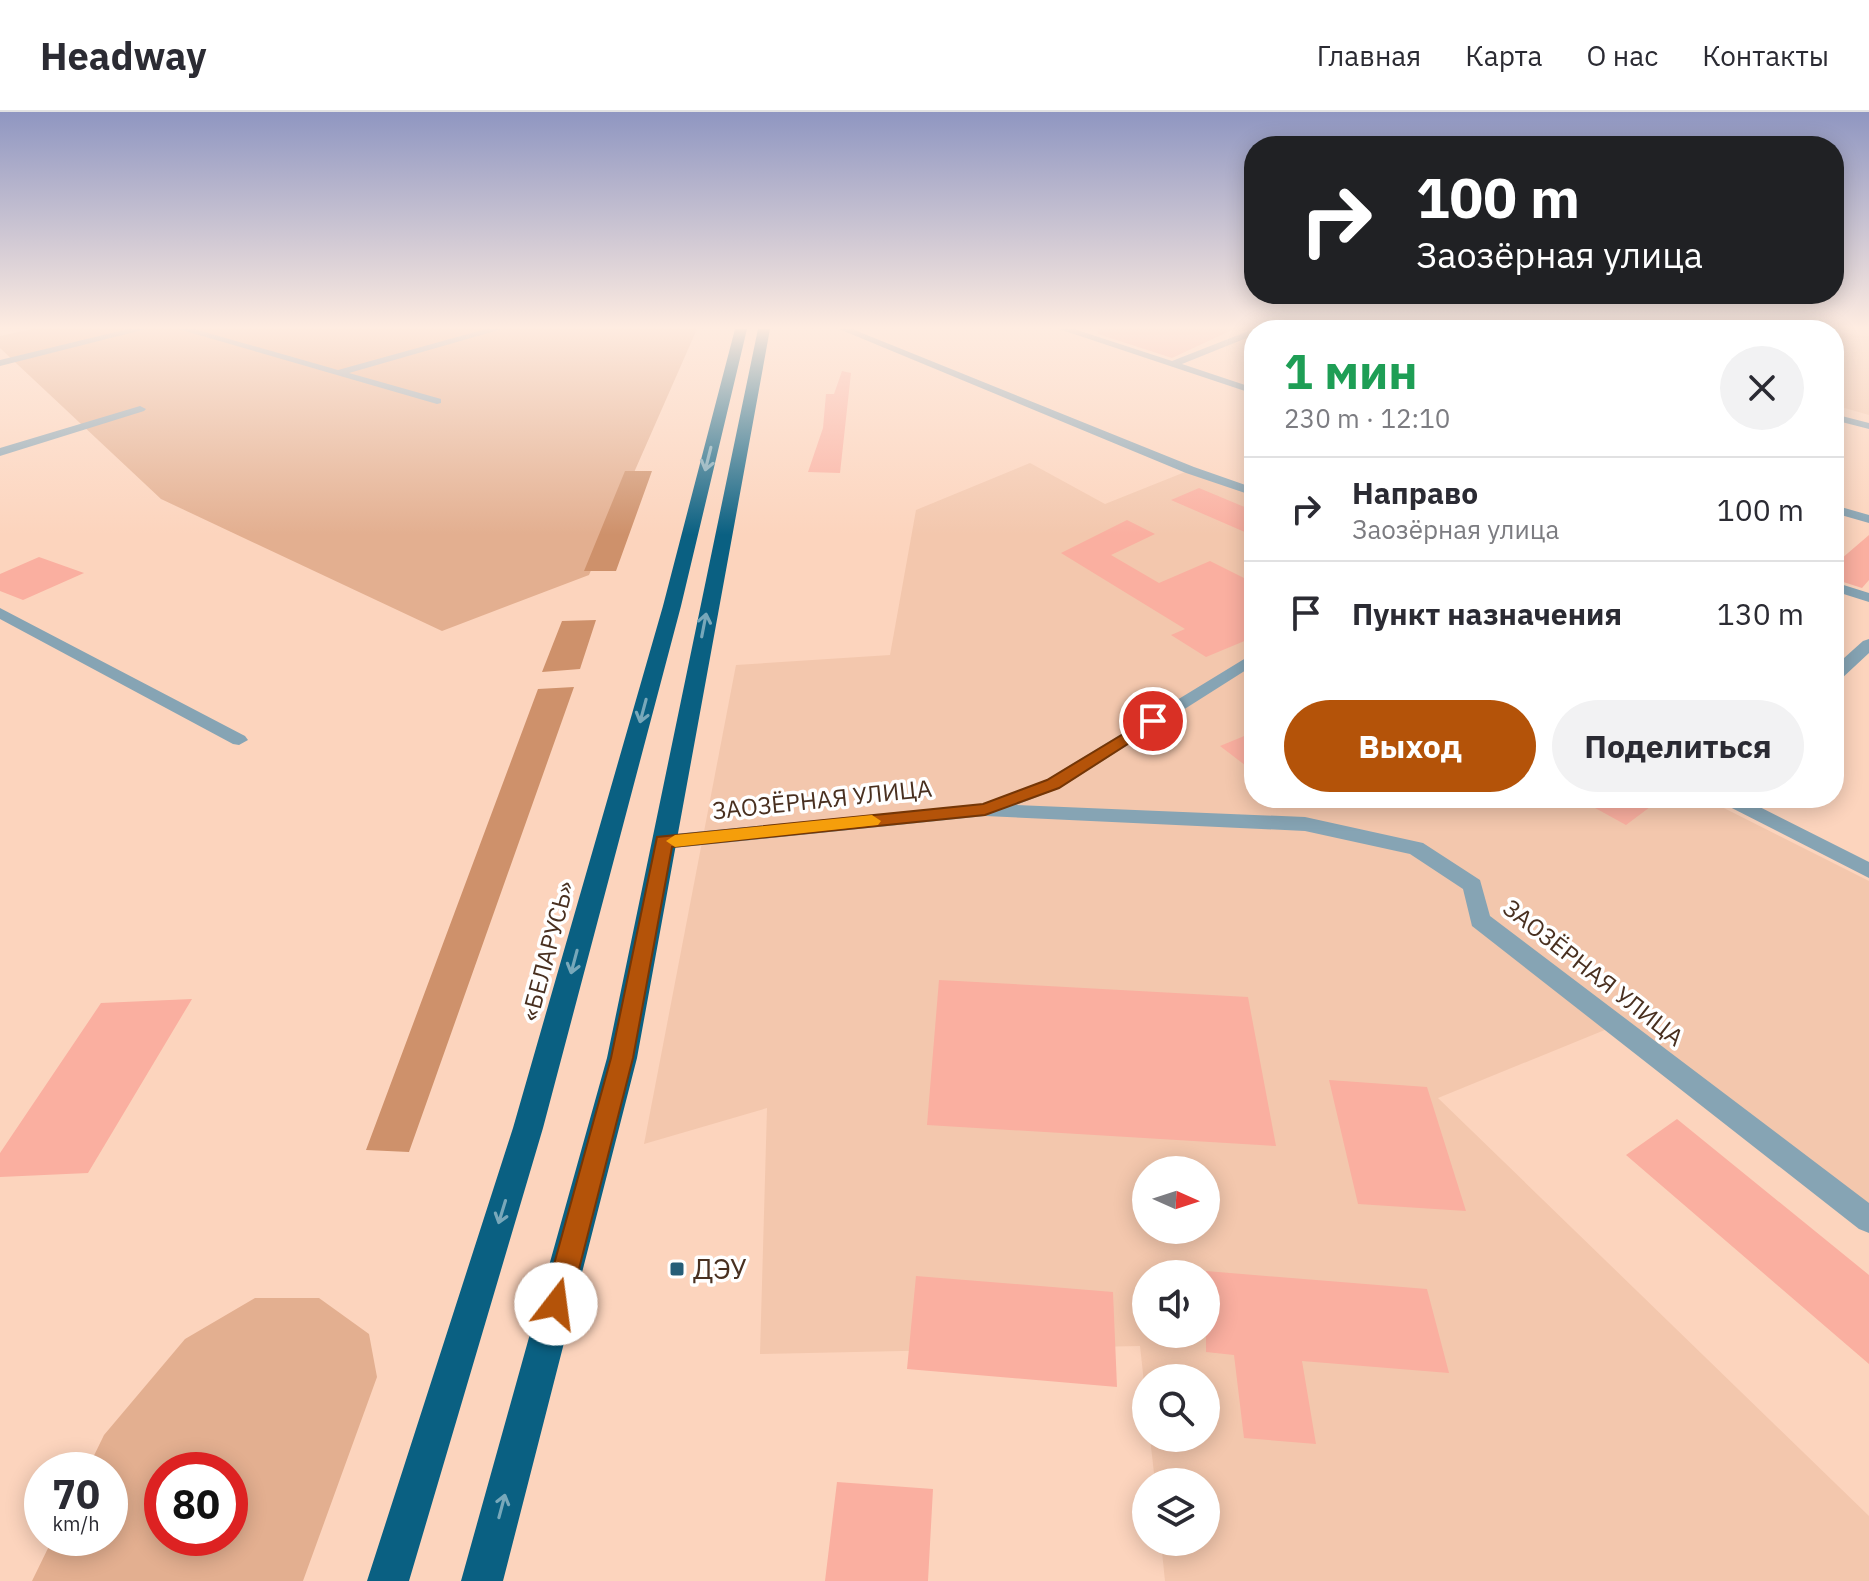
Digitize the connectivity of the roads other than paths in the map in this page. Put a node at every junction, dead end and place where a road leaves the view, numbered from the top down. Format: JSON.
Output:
{"nodes":[{"id":1,"x":426,"y":398,"type":"edge"},
{"id":2,"x":724,"y":398,"type":"edge"},
{"id":3,"x":751,"y":398,"type":"edge"},
{"id":4,"x":1012,"y":398,"type":"edge"},
{"id":5,"x":437,"y":401,"type":"dead end"},
{"id":6,"x":140,"y":409,"type":"dead end"},
{"id":7,"x":1844,"y":420,"type":"edge"},
{"id":8,"x":1869,"y":426,"type":"edge"},
{"id":9,"x":0,"y":452,"type":"edge"},
{"id":10,"x":1244,"y":489,"type":"edge"},
{"id":11,"x":1844,"y":512,"type":"edge"},
{"id":12,"x":1869,"y":519,"type":"edge"},
{"id":13,"x":1844,"y":589,"type":"edge"},
{"id":14,"x":1869,"y":598,"type":"edge"},
{"id":15,"x":0,"y":613,"type":"edge"},
{"id":16,"x":1869,"y":644,"type":"edge"},
{"id":17,"x":1244,"y":664,"type":"edge"},
{"id":18,"x":1844,"y":667,"type":"edge"},
{"id":19,"x":239,"y":740,"type":"dead end"},
{"id":20,"x":1749,"y":808,"type":"edge"},
{"id":21,"x":985,"y":810,"type":"junction"},
{"id":22,"x":664,"y":842,"type":"junction"},
{"id":23,"x":1869,"y":871,"type":"edge"},
{"id":24,"x":1869,"y":1220,"type":"edge"},
{"id":25,"x":388,"y":1581,"type":"edge"},
{"id":26,"x":482,"y":1581,"type":"edge"}],
"edges":[{"from":1,"to":5,"type":"street"},
{"from":2,"to":25,"type":"highway","name":"«БЕЛАРУСЬ»","one_way":true},
{"from":22,"to":3,"type":"highway","one_way":true},
{"from":4,"to":10,"type":"street"},
{"from":6,"to":9,"type":"street"},
{"from":7,"to":8,"type":"street"},
{"from":11,"to":12,"type":"street"},
{"from":13,"to":14,"type":"street"},
{"from":15,"to":19,"type":"street"},
{"from":16,"to":18,"type":"street"},
{"from":17,"to":21,"type":"street","name":"ЗАОЗЁРНАЯ УЛИЦА"},
{"from":20,"to":23,"type":"street"},
{"from":21,"to":22,"type":"street","name":"ЗАОЗЁРНАЯ УЛИЦА"},
{"from":21,"to":24,"type":"street","name":"ЗАОЗЁРНАЯ УЛИЦА"},
{"from":26,"to":22,"type":"highway","one_way":true}]}
